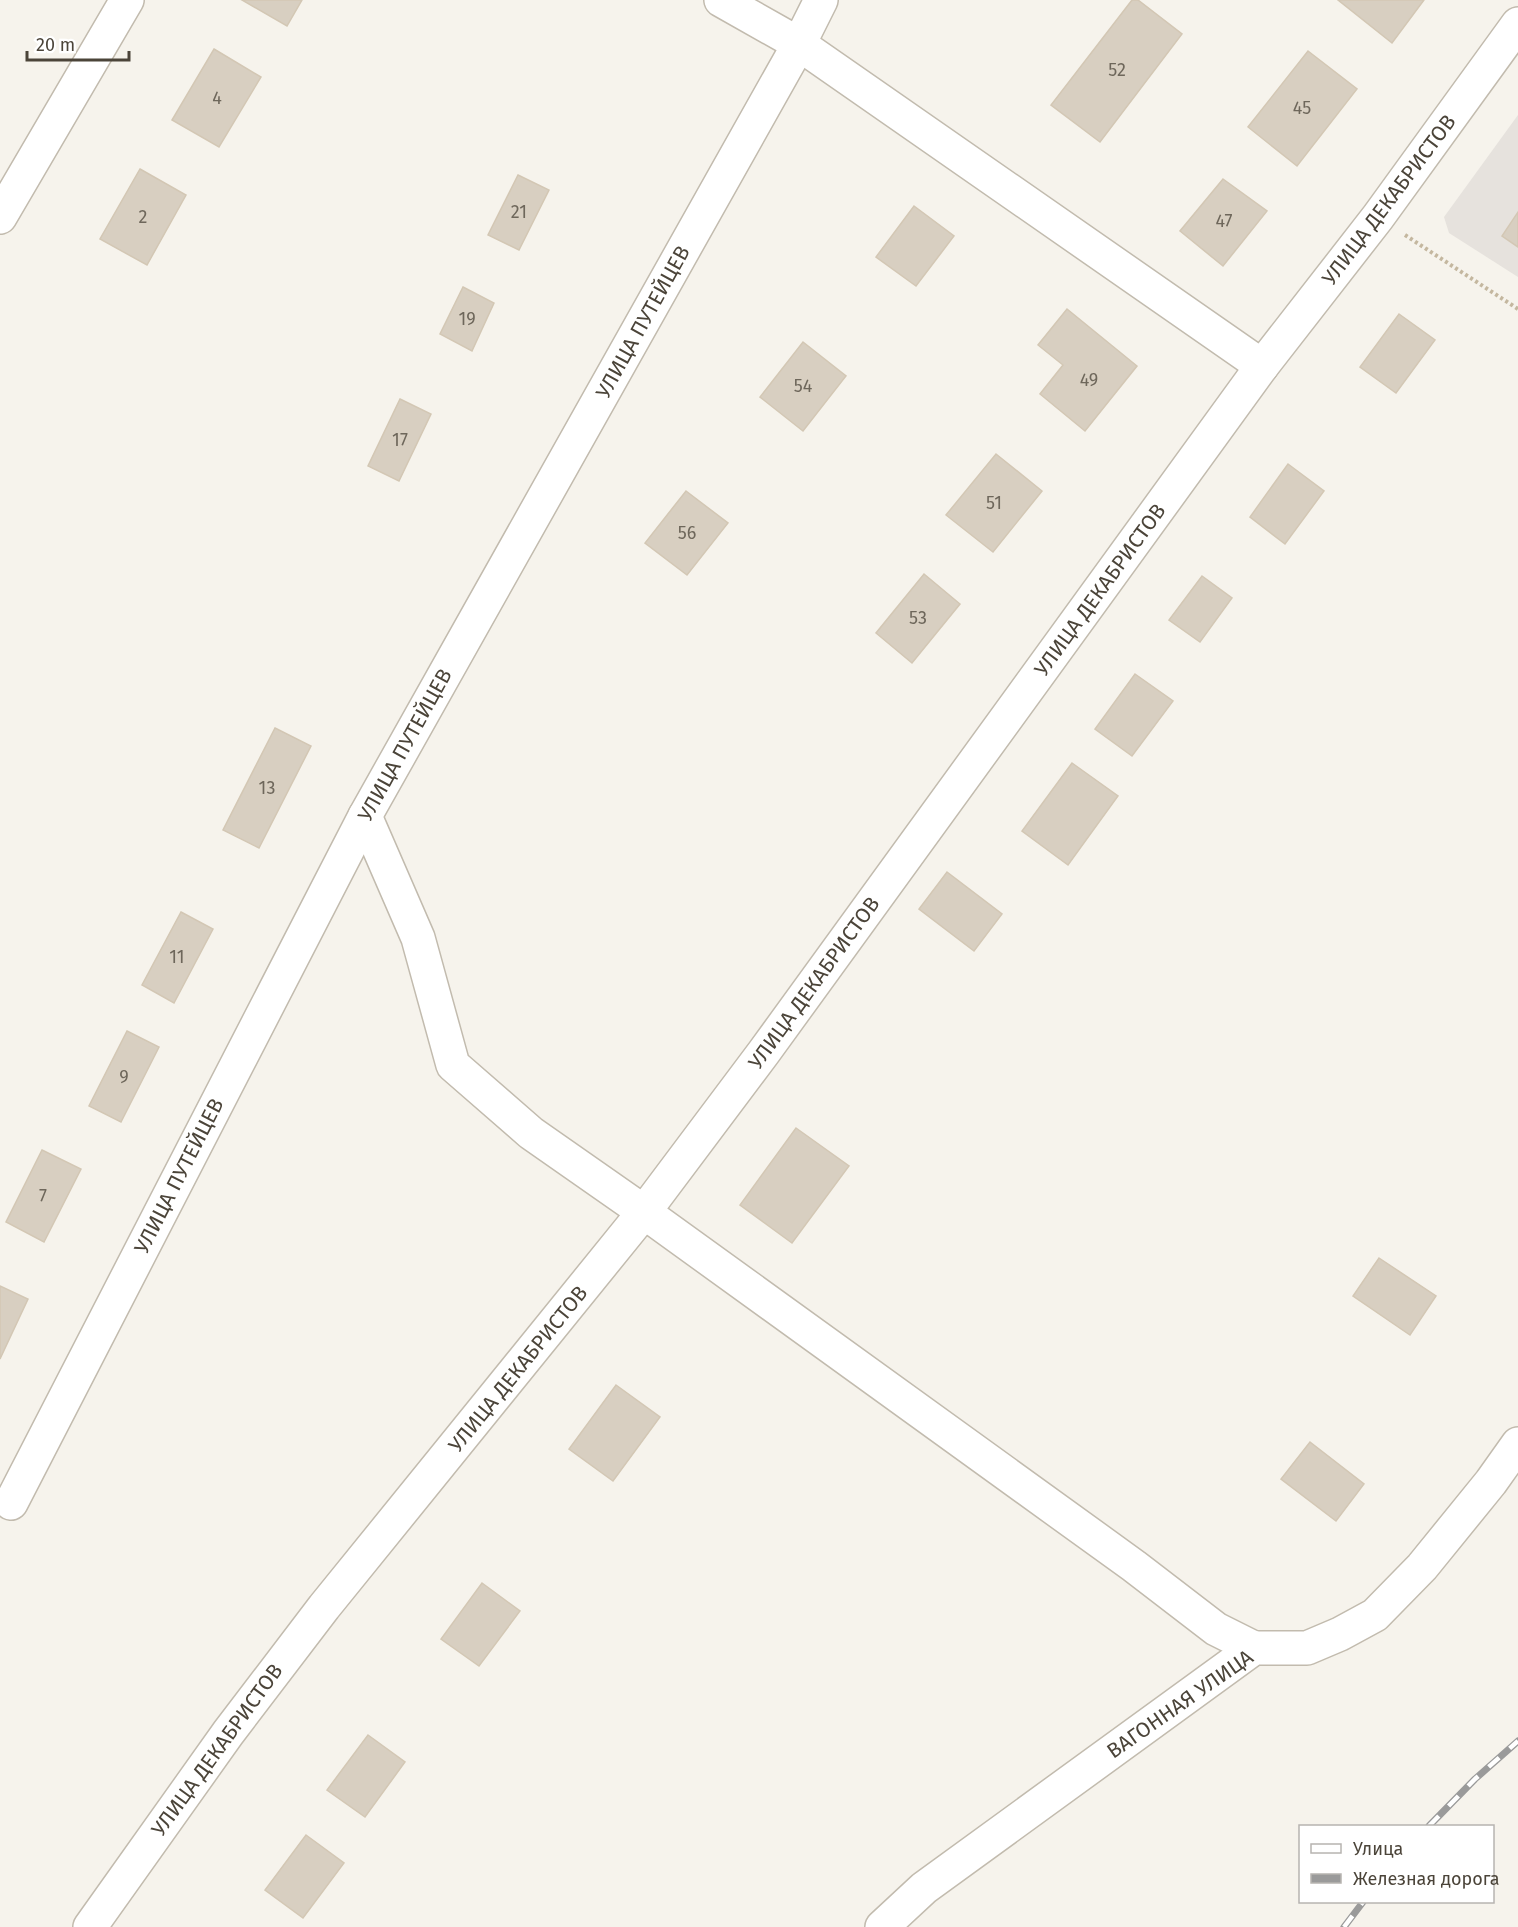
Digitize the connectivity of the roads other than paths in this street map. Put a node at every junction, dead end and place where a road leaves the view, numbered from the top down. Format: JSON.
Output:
{"nodes":[{"id":1,"x":127,"y":0,"type":"edge"},
{"id":2,"x":721,"y":0,"type":"edge"},
{"id":3,"x":821,"y":0,"type":"edge"},
{"id":4,"x":1518,"y":24,"type":"edge"},
{"id":5,"x":799,"y":44,"type":"junction"},
{"id":6,"x":0,"y":217,"type":"edge"},
{"id":7,"x":1262,"y":366,"type":"junction"},
{"id":8,"x":365,"y":816,"type":"junction"},
{"id":9,"x":644,"y":1212,"type":"junction"},
{"id":10,"x":1518,"y":1444,"type":"edge"},
{"id":11,"x":10,"y":1503,"type":"dead end"},
{"id":12,"x":1254,"y":1648,"type":"junction"},
{"id":13,"x":90,"y":1927,"type":"edge"},
{"id":14,"x":882,"y":1927,"type":"edge"}],
"edges":[{"from":1,"to":6,"type":"street"},
{"from":2,"to":5,"type":"street"},
{"from":3,"to":5,"type":"street","name":"УЛИЦА ПУТЕЙЦЕВ"},
{"from":4,"to":7,"type":"street","name":"УЛИЦА ДЕКАБРИСТОВ"},
{"from":5,"to":7,"type":"street"},
{"from":5,"to":8,"type":"street","name":"УЛИЦА ПУТЕЙЦЕВ"},
{"from":7,"to":9,"type":"street","name":"УЛИЦА ДЕКАБРИСТОВ"},
{"from":8,"to":9,"type":"street"},
{"from":8,"to":11,"type":"street","name":"УЛИЦА ПУТЕЙЦЕВ"},
{"from":9,"to":12,"type":"street"},
{"from":9,"to":13,"type":"street","name":"УЛИЦА ДЕКАБРИСТОВ"},
{"from":10,"to":12,"type":"street","name":"ВАГОННАЯ УЛИЦА"},
{"from":12,"to":14,"type":"street","name":"ВАГОННАЯ УЛИЦА"}]}
